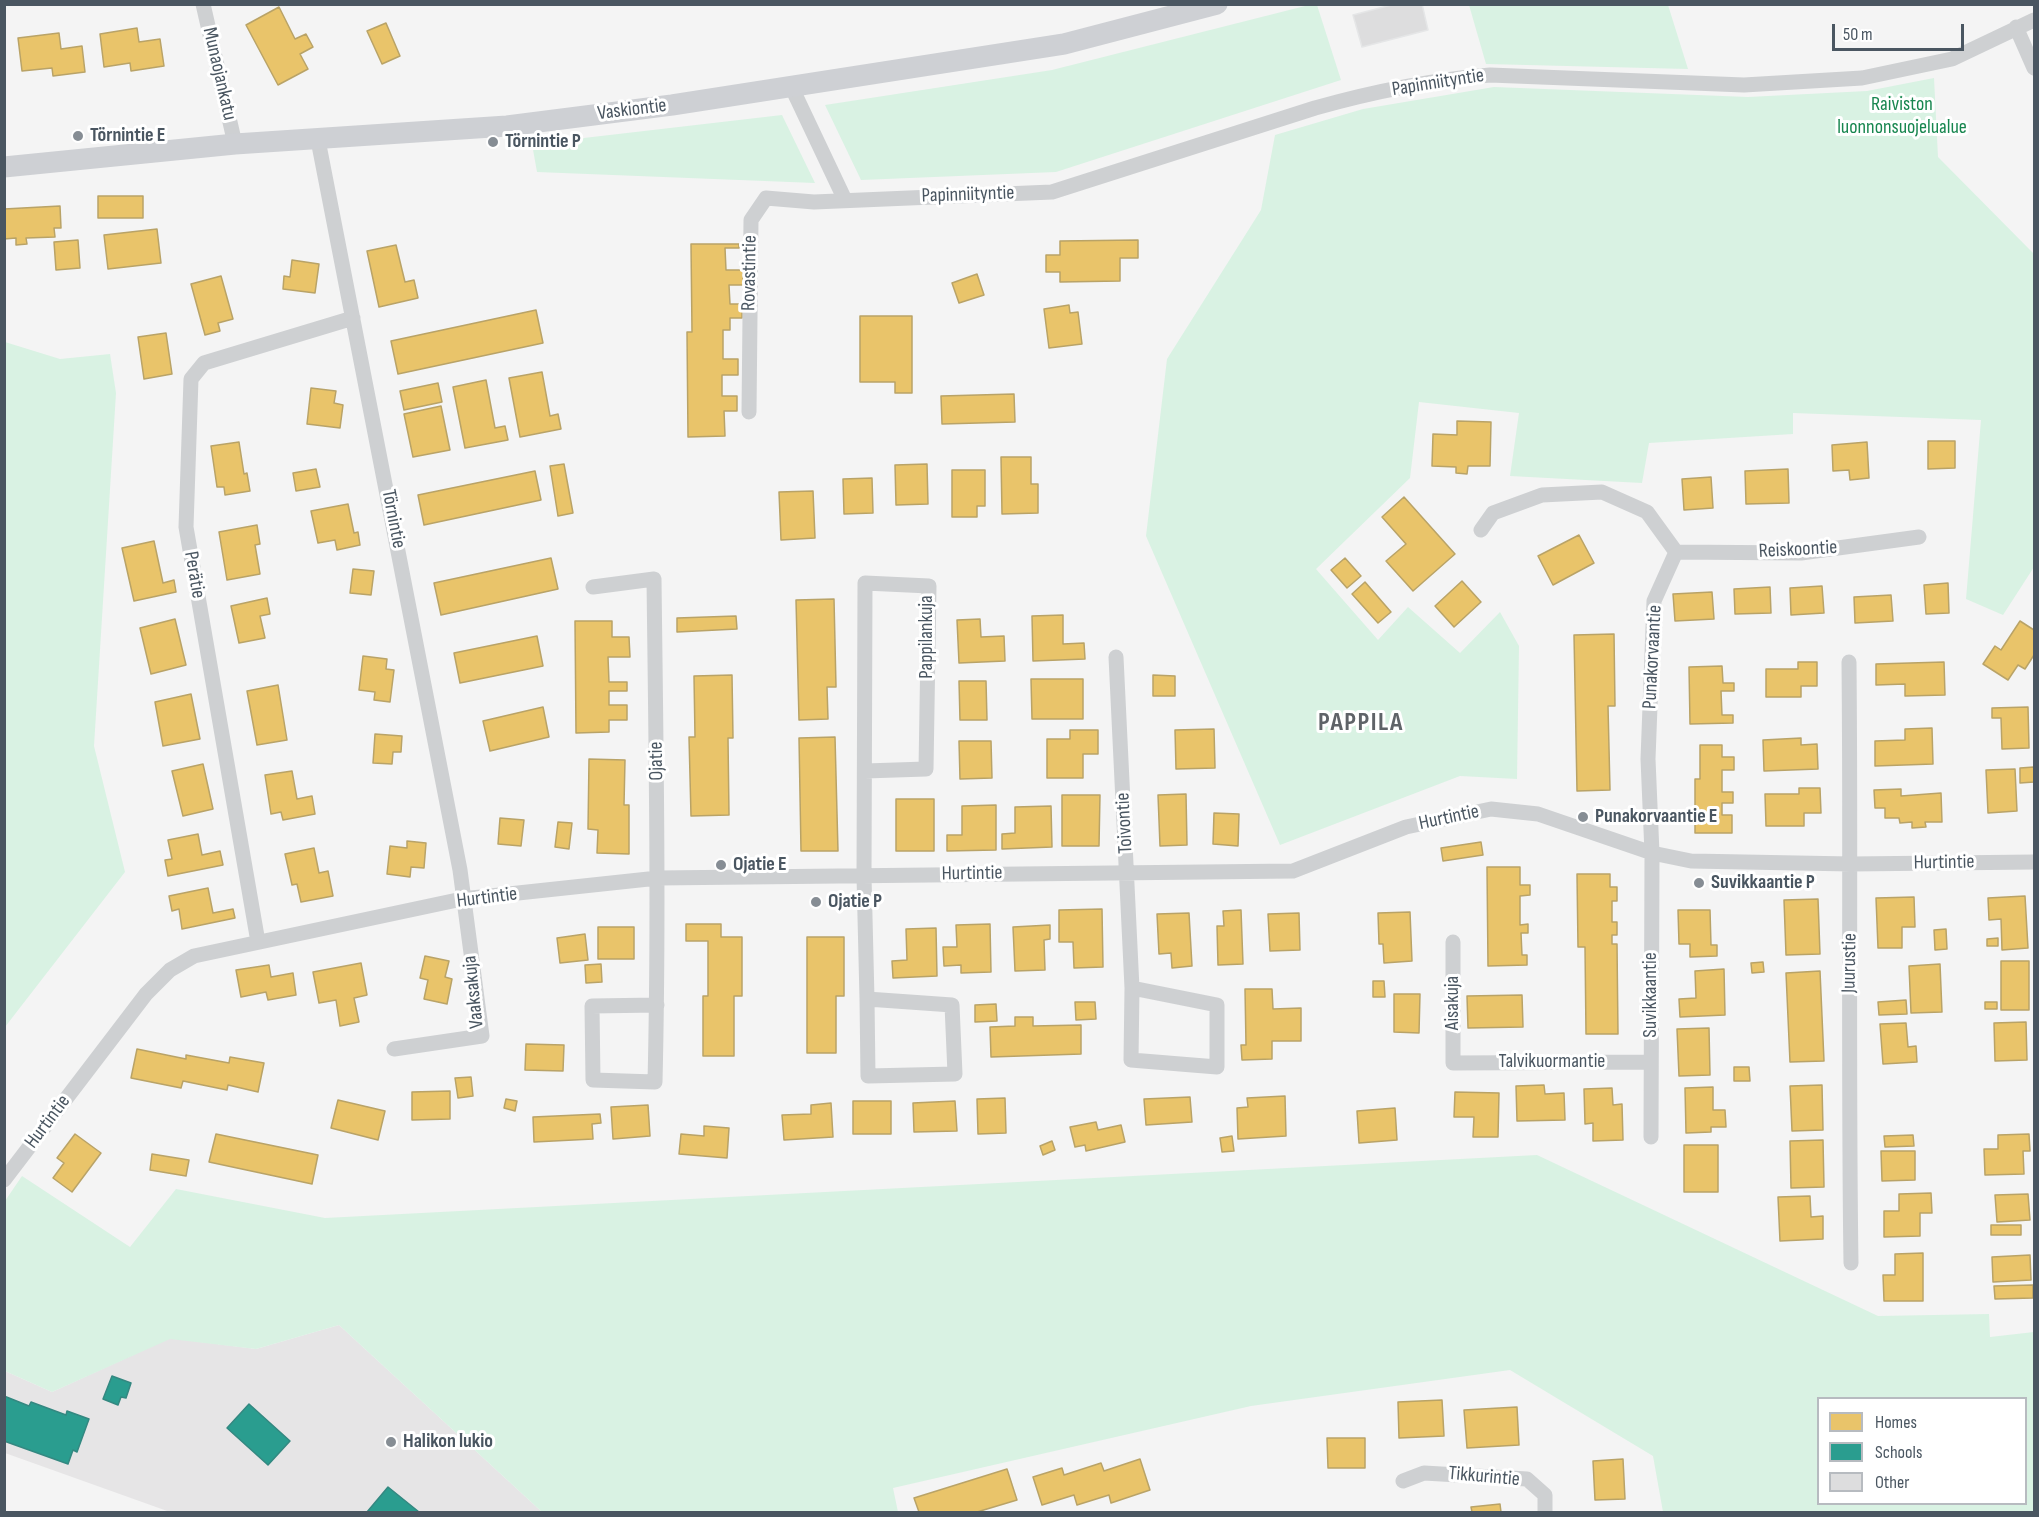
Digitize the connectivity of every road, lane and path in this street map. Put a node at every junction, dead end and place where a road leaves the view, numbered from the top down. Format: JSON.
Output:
{"nodes":[{"id":1,"x":203,"y":4,"type":"edge"},
{"id":2,"x":1217,"y":4,"type":"edge"},
{"id":3,"x":2034,"y":20,"type":"edge"},
{"id":4,"x":2016,"y":27,"type":"junction"},
{"id":5,"x":2034,"y":68,"type":"edge"},
{"id":6,"x":792,"y":88,"type":"junction"},
{"id":7,"x":318,"y":140,"type":"junction"},
{"id":8,"x":235,"y":144,"type":"junction"},
{"id":9,"x":4,"y":167,"type":"edge"},
{"id":10,"x":845,"y":200,"type":"junction"},
{"id":11,"x":353,"y":318,"type":"junction"},
{"id":12,"x":749,"y":412,"type":"dead end"},
{"id":13,"x":1481,"y":530,"type":"dead end"},
{"id":14,"x":1919,"y":537,"type":"dead end"},
{"id":15,"x":1676,"y":552,"type":"junction"},
{"id":16,"x":593,"y":587,"type":"dead end"},
{"id":17,"x":1116,"y":657,"type":"dead end"},
{"id":18,"x":1849,"y":662,"type":"dead end"},
{"id":19,"x":865,"y":771,"type":"junction"},
{"id":20,"x":1652,"y":853,"type":"junction"},
{"id":21,"x":2034,"y":862,"type":"edge"},
{"id":22,"x":1851,"y":864,"type":"junction"},
{"id":23,"x":1127,"y":873,"type":"junction"},
{"id":24,"x":864,"y":876,"type":"junction"},
{"id":25,"x":658,"y":878,"type":"junction"},
{"id":26,"x":462,"y":899,"type":"junction"},
{"id":27,"x":258,"y":942,"type":"junction"},
{"id":28,"x":1453,"y":942,"type":"dead end"},
{"id":29,"x":1132,"y":988,"type":"junction"},
{"id":30,"x":867,"y":999,"type":"junction"},
{"id":31,"x":657,"y":1005,"type":"junction"},
{"id":32,"x":394,"y":1049,"type":"dead end"},
{"id":33,"x":1651,"y":1062,"type":"junction"},
{"id":34,"x":1453,"y":1063,"type":"joint"},
{"id":35,"x":1650,"y":1137,"type":"dead end"},
{"id":36,"x":4,"y":1180,"type":"edge"},
{"id":37,"x":1851,"y":1263,"type":"dead end"},
{"id":38,"x":1403,"y":1481,"type":"dead end"},
{"id":39,"x":1545,"y":1512,"type":"edge"}],
"edges":[{"from":1,"to":8,"type":"street","name":"Munaojankatu"},
{"from":2,"to":6,"type":"main road","name":"Vaskiontie"},
{"from":3,"to":4,"type":"street","name":"Papinniityntie"},
{"from":4,"to":5,"type":"street"},
{"from":4,"to":10,"type":"street","name":"Papinniityntie"},
{"from":6,"to":7,"type":"main road","name":"Vaskiontie"},
{"from":6,"to":10,"type":"street"},
{"from":7,"to":8,"type":"main road","name":"Vaskiontie"},
{"from":7,"to":11,"type":"street","name":"Törnintie"},
{"from":8,"to":9,"type":"main road","name":"Vaskiontie"},
{"from":10,"to":12,"type":"street","name":"Rovastintie"},
{"from":11,"to":26,"type":"street","name":"Törnintie"},
{"from":11,"to":27,"type":"street","name":"Perätie"},
{"from":13,"to":15,"type":"street"},
{"from":14,"to":15,"type":"street","name":"Reiskoontie"},
{"from":15,"to":20,"type":"street","name":"Punakorvaantie"},
{"from":16,"to":25,"type":"street","name":"Ojatie"},
{"from":17,"to":23,"type":"street","name":"Toivontie"},
{"from":18,"to":22,"type":"street","name":"Juurustie"},
{"from":19,"to":19,"type":"street","name":"Pappilankuja"},
{"from":19,"to":24,"type":"street","name":"Pappilankuja"},
{"from":20,"to":22,"type":"street","name":"Hurtintie"},
{"from":20,"to":23,"type":"street","name":"Hurtintie"},
{"from":20,"to":33,"type":"street","name":"Suvikkaantie"},
{"from":21,"to":22,"type":"street","name":"Hurtintie"},
{"from":22,"to":37,"type":"street","name":"Juurustie"},
{"from":23,"to":24,"type":"street","name":"Hurtintie"},
{"from":23,"to":29,"type":"street","name":"Toivontie"},
{"from":24,"to":25,"type":"street","name":"Hurtintie"},
{"from":24,"to":30,"type":"street","name":"Pappilankuja"},
{"from":25,"to":26,"type":"street","name":"Hurtintie"},
{"from":25,"to":31,"type":"street","name":"Ojatie"},
{"from":26,"to":27,"type":"street","name":"Hurtintie"},
{"from":26,"to":32,"type":"street","name":"Vaaksakuja"},
{"from":27,"to":36,"type":"street","name":"Hurtintie"},
{"from":28,"to":34,"type":"street","name":"Aisakuja"},
{"from":29,"to":29,"type":"street","name":"Toivontie"},
{"from":30,"to":30,"type":"street","name":"Pappilankuja"},
{"from":31,"to":31,"type":"street","name":"Ojatie"},
{"from":33,"to":34,"type":"street","name":"Talvikuormantie"},
{"from":33,"to":35,"type":"street","name":"Suvikkaantie"},
{"from":38,"to":39,"type":"street","name":"Tikkurintie"}]}
